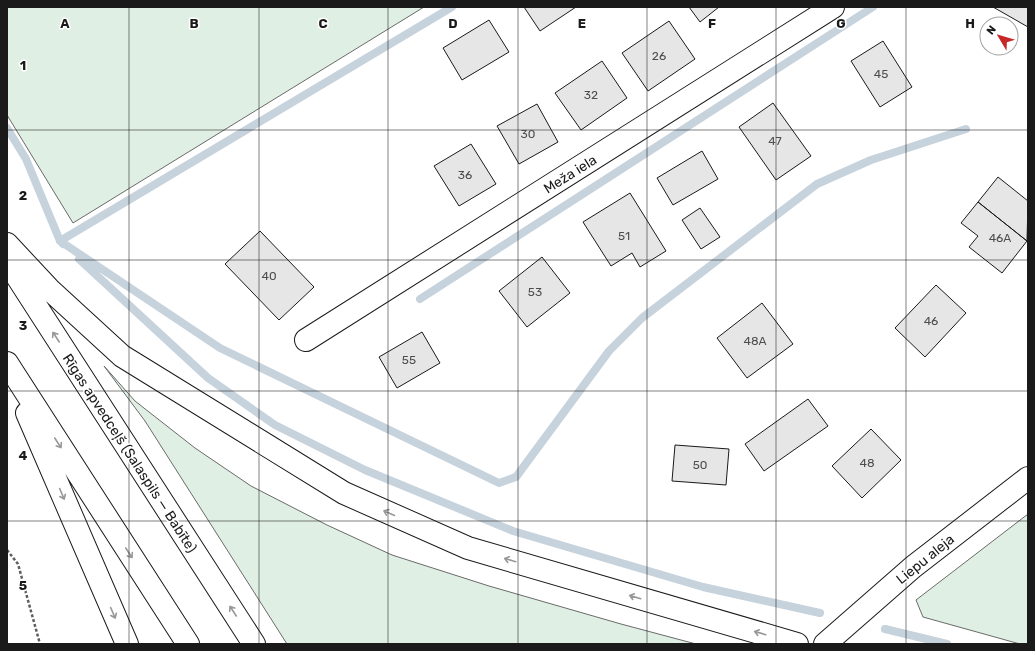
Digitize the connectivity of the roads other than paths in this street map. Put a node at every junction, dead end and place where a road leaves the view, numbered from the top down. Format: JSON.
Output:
{"nodes":[{"id":1,"x":833,"y":7,"type":"edge"},
{"id":2,"x":7,"y":244,"type":"edge"},
{"id":3,"x":7,"y":261,"type":"edge"},
{"id":4,"x":306,"y":340,"type":"dead end"},
{"id":5,"x":7,"y":363,"type":"edge"},
{"id":6,"x":7,"y":368,"type":"edge"},
{"id":7,"x":1028,"y":478,"type":"edge"},
{"id":8,"x":127,"y":644,"type":"edge"},
{"id":9,"x":188,"y":644,"type":"edge"},
{"id":10,"x":254,"y":644,"type":"edge"},
{"id":11,"x":797,"y":644,"type":"edge"},
{"id":12,"x":825,"y":644,"type":"edge"}],
"edges":[{"from":1,"to":4,"type":"main road","name":"Meža iela"},
{"from":11,"to":2,"type":"main road","one_way":true},
{"from":10,"to":3,"type":"main road","name":"Rīgas apvedceļš (Salaspils — Babīte)","one_way":true},
{"from":5,"to":9,"type":"main road","one_way":true},
{"from":6,"to":8,"type":"main road","one_way":true},
{"from":7,"to":12,"type":"main road","name":"Liepu aleja"}]}
